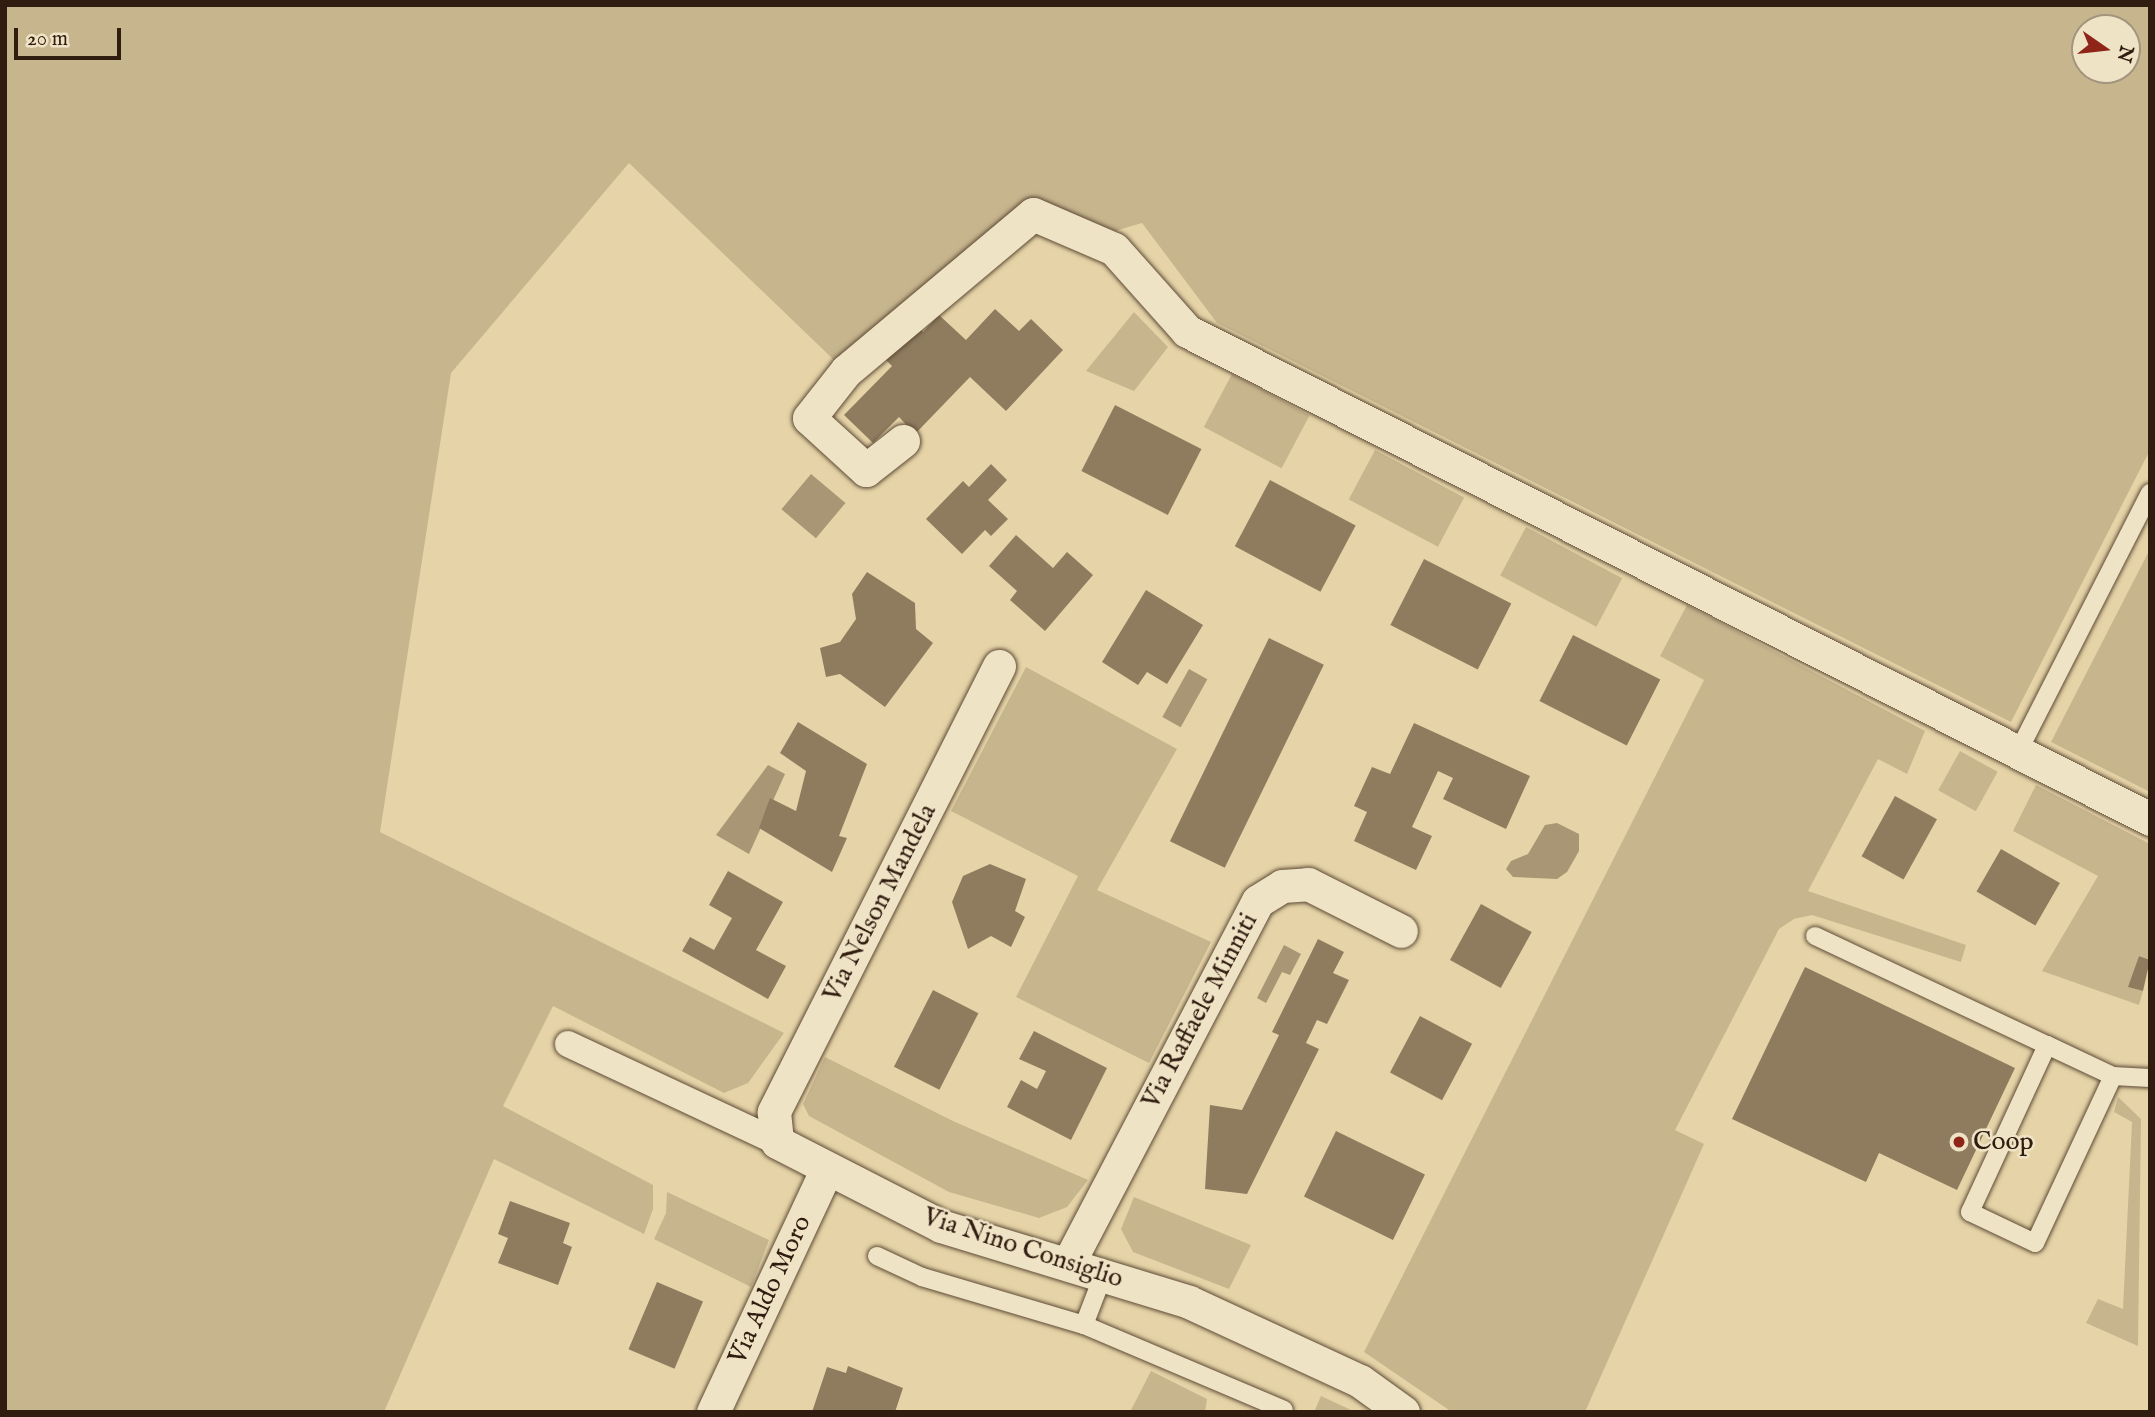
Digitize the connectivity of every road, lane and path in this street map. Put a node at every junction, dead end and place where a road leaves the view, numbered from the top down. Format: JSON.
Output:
{"nodes":[{"id":1,"x":903,"y":441,"type":"dead end"},
{"id":2,"x":2150,"y":493,"type":"edge"},
{"id":3,"x":999,"y":666,"type":"dead end"},
{"id":4,"x":2018,"y":752,"type":"junction"},
{"id":5,"x":2150,"y":819,"type":"edge"},
{"id":6,"x":1401,"y":931,"type":"dead end"},
{"id":7,"x":1815,"y":936,"type":"dead end"},
{"id":8,"x":568,"y":1044,"type":"dead end"},
{"id":9,"x":2047,"y":1045,"type":"junction"},
{"id":10,"x":2113,"y":1076,"type":"junction"},
{"id":11,"x":2150,"y":1078,"type":"edge"},
{"id":12,"x":777,"y":1142,"type":"junction"},
{"id":13,"x":827,"y":1168,"type":"junction"},
{"id":14,"x":877,"y":1255,"type":"dead end"},
{"id":15,"x":1069,"y":1262,"type":"junction"},
{"id":16,"x":1104,"y":1273,"type":"junction"},
{"id":17,"x":1084,"y":1325,"type":"junction"},
{"id":18,"x":1284,"y":1410,"type":"dead end"},
{"id":19,"x":713,"y":1412,"type":"edge"},
{"id":20,"x":1403,"y":1412,"type":"edge"}],
"edges":[{"from":1,"to":4,"type":"street"},
{"from":2,"to":4,"type":"lane"},
{"from":3,"to":12,"type":"street","name":"Via Nelson Mandela"},
{"from":4,"to":5,"type":"street"},
{"from":6,"to":15,"type":"street","name":"Via Raffaele Minniti"},
{"from":7,"to":9,"type":"lane"},
{"from":8,"to":12,"type":"street","name":"Via Nino Consiglio"},
{"from":9,"to":10,"type":"lane"},
{"from":9,"to":10,"type":"lane"},
{"from":10,"to":11,"type":"lane"},
{"from":12,"to":13,"type":"street","name":"Via Nino Consiglio"},
{"from":13,"to":15,"type":"street","name":"Via Nino Consiglio"},
{"from":13,"to":19,"type":"street","name":"Via Aldo Moro"},
{"from":14,"to":17,"type":"lane"},
{"from":15,"to":16,"type":"street","name":"Via Nino Consiglio"},
{"from":16,"to":17,"type":"lane"},
{"from":16,"to":20,"type":"street","name":"Via Nino Consiglio"},
{"from":17,"to":18,"type":"lane"}]}
